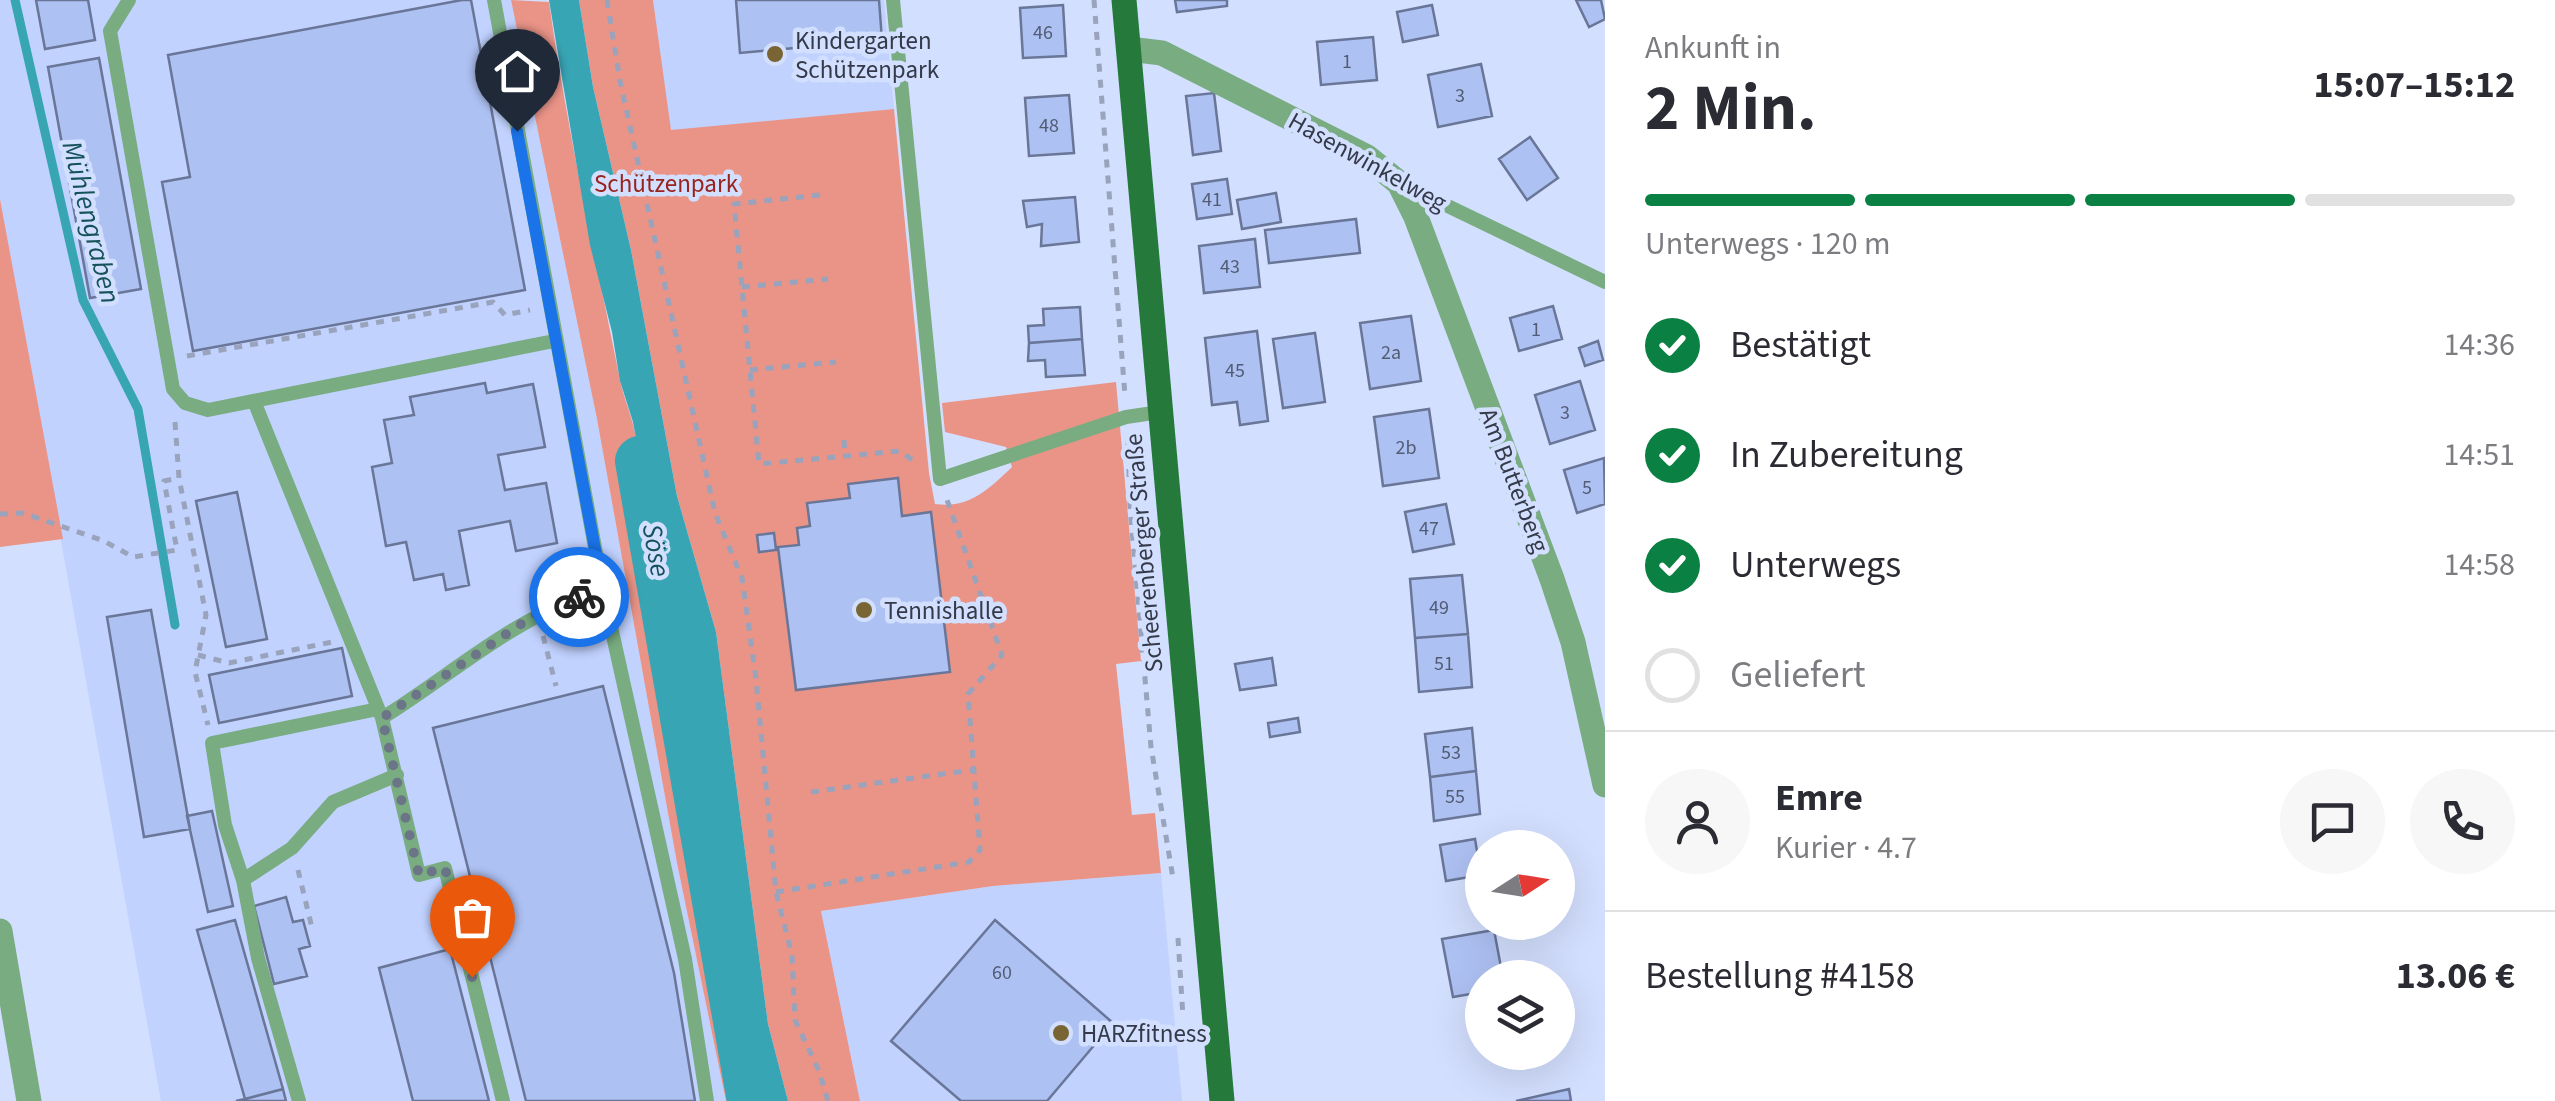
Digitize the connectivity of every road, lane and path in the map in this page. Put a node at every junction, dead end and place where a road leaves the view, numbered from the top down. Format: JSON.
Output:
{"nodes":[{"id":1,"x":129,"y":0,"type":"edge"},
{"id":2,"x":494,"y":0,"type":"edge"},
{"id":3,"x":608,"y":0,"type":"edge"},
{"id":4,"x":893,"y":0,"type":"edge"},
{"id":5,"x":1094,"y":0,"type":"edge"},
{"id":6,"x":1124,"y":0,"type":"edge"},
{"id":7,"x":1129,"y":49,"type":"junction"},
{"id":8,"x":1399,"y":182,"type":"junction"},
{"id":9,"x":820,"y":195,"type":"dead end"},
{"id":10,"x":828,"y":279,"type":"dead end"},
{"id":11,"x":1605,"y":282,"type":"edge"},
{"id":12,"x":742,"y":287,"type":"junction"},
{"id":13,"x":548,"y":306,"type":"junction"},
{"id":14,"x":554,"y":342,"type":"junction"},
{"id":15,"x":168,"y":360,"type":"junction"},
{"id":16,"x":836,"y":362,"type":"dead end"},
{"id":17,"x":750,"y":370,"type":"junction"},
{"id":18,"x":173,"y":389,"type":"junction"},
{"id":19,"x":254,"y":401,"type":"junction"},
{"id":20,"x":1160,"y":412,"type":"junction"},
{"id":21,"x":1126,"y":417,"type":"junction"},
{"id":22,"x":844,"y":440,"type":"dead end"},
{"id":23,"x":845,"y":456,"type":"junction"},
{"id":24,"x":180,"y":478,"type":"junction"},
{"id":25,"x":940,"y":479,"type":"junction"},
{"id":26,"x":0,"y":514,"type":"edge"},
{"id":27,"x":603,"y":592,"type":"junction"},
{"id":28,"x":536,"y":614,"type":"junction"},
{"id":29,"x":350,"y":639,"type":"junction"},
{"id":30,"x":198,"y":655,"type":"junction"},
{"id":31,"x":556,"y":686,"type":"dead end"},
{"id":32,"x":380,"y":713,"type":"junction"},
{"id":33,"x":212,"y":742,"type":"junction"},
{"id":34,"x":972,"y":770,"type":"junction"},
{"id":35,"x":396,"y":776,"type":"junction"},
{"id":36,"x":1605,"y":785,"type":"edge"},
{"id":37,"x":812,"y":792,"type":"dead end"},
{"id":38,"x":292,"y":848,"type":"junction"},
{"id":39,"x":243,"y":880,"type":"junction"},
{"id":40,"x":1175,"y":888,"type":"dead end"},
{"id":41,"x":776,"y":892,"type":"junction"},
{"id":42,"x":1178,"y":924,"type":"dead end"},
{"id":43,"x":0,"y":931,"type":"edge"},
{"id":44,"x":314,"y":932,"type":"dead end"},
{"id":45,"x":1184,"y":1016,"type":"dead end"},
{"id":46,"x":11,"y":1055,"type":"edge"},
{"id":47,"x":29,"y":1101,"type":"edge"},
{"id":48,"x":300,"y":1101,"type":"edge"},
{"id":49,"x":503,"y":1101,"type":"edge"},
{"id":50,"x":706,"y":1101,"type":"edge"},
{"id":51,"x":828,"y":1101,"type":"edge"},
{"id":52,"x":1222,"y":1101,"type":"edge"}],
"edges":[{"from":1,"to":15,"type":"lane"},
{"from":2,"to":13,"type":"lane"},
{"from":3,"to":41,"type":"path"},
{"from":4,"to":25,"type":"lane"},
{"from":5,"to":21,"type":"path"},
{"from":6,"to":7,"type":"main road","name":"Scheerenberger Straße"},
{"from":7,"to":8,"type":"street","name":"Hasenwinkelweg"},
{"from":7,"to":20,"type":"main road","name":"Scheerenberger Straße"},
{"from":8,"to":11,"type":"lane","name":"Hasenwinkelweg"},
{"from":8,"to":36,"type":"street","name":"Am Butterberg"},
{"from":9,"to":12,"type":"path"},
{"from":10,"to":12,"type":"path"},
{"from":12,"to":17,"type":"path"},
{"from":13,"to":14,"type":"lane"},
{"from":13,"to":15,"type":"path"},
{"from":14,"to":19,"type":"lane"},
{"from":14,"to":27,"type":"lane"},
{"from":15,"to":18,"type":"lane"},
{"from":16,"to":17,"type":"path"},
{"from":17,"to":23,"type":"path"},
{"from":18,"to":19,"type":"lane"},
{"from":18,"to":24,"type":"path"},
{"from":19,"to":29,"type":"lane"},
{"from":20,"to":21,"type":"lane"},
{"from":20,"to":52,"type":"main road","name":"Scheerenberger Straße"},
{"from":21,"to":25,"type":"lane"},
{"from":21,"to":40,"type":"path"},
{"from":22,"to":23,"type":"path"},
{"from":23,"to":25,"type":"path"},
{"from":24,"to":26,"type":"path"},
{"from":24,"to":30,"type":"path"},
{"from":25,"to":34,"type":"path"},
{"from":27,"to":28,"type":"lane"},
{"from":27,"to":50,"type":"lane"},
{"from":28,"to":31,"type":"path"},
{"from":28,"to":32,"type":"lane"},
{"from":29,"to":30,"type":"path"},
{"from":29,"to":32,"type":"lane"},
{"from":30,"to":33,"type":"path"},
{"from":32,"to":33,"type":"lane"},
{"from":32,"to":35,"type":"lane"},
{"from":33,"to":39,"type":"lane"},
{"from":34,"to":37,"type":"path"},
{"from":34,"to":41,"type":"path"},
{"from":35,"to":38,"type":"lane"},
{"from":35,"to":49,"type":"lane"},
{"from":38,"to":39,"type":"lane"},
{"from":38,"to":44,"type":"path"},
{"from":39,"to":48,"type":"lane"},
{"from":41,"to":51,"type":"path"},
{"from":42,"to":45,"type":"path"},
{"from":43,"to":46,"type":"street"},
{"from":46,"to":47,"type":"street"}]}
